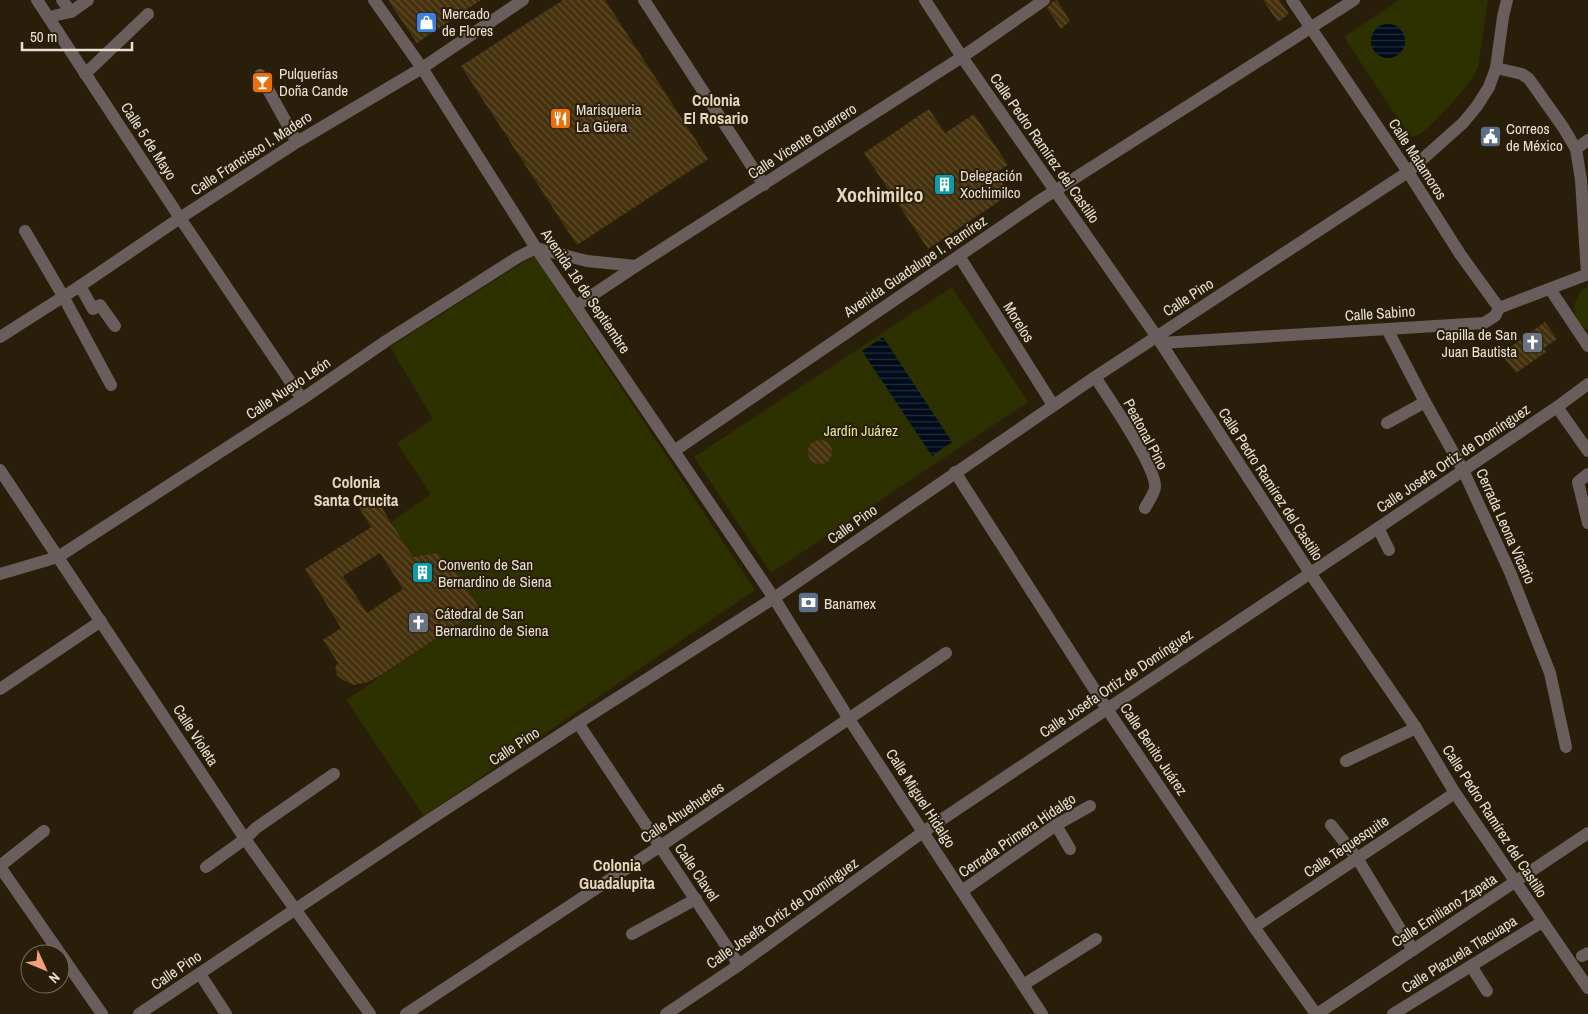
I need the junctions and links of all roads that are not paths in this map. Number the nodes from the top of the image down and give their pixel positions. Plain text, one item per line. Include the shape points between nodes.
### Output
1 (37, 0) edge
2 (62, 0) edge
3 (88, 0) edge
4 (374, 0) edge
5 (523, 0) edge
6 (644, 0) edge
7 (924, 0) edge
8 (1044, 0) edge
9 (1292, 0) edge
10 (1355, 0) edge
11 (1507, 0) edge
12 (71, 12) junction
13 (148, 14) dead end
14 (49, 18) junction
15 (1311, 28) junction
16 (962, 58) junction
17 (422, 68) junction
18 (1496, 68) junction
19 (85, 74) junction
20 (260, 75) dead end
21 (1588, 140) edge
22 (297, 142) junction
23 (1576, 149) junction
24 (1408, 172) junction
25 (764, 185) junction
26 (1055, 192) junction
27 (180, 218) junction
28 (25, 231) dead end
29 (536, 248) junction
30 (958, 256) junction
31 (636, 266) junction
32 (1588, 274) edge
33 (80, 286) junction
34 (1550, 289) junction
35 (63, 296) junction
36 (576, 306) junction
37 (1499, 308) junction
38 (115, 326) dead end
39 (1387, 329) junction
40 (0, 337) edge
41 (1159, 340) junction
42 (1588, 346) edge
43 (1095, 377) junction
44 (1588, 384) edge
45 (111, 385) dead end
46 (302, 398) junction
47 (1425, 402) junction
48 (1052, 406) junction
49 (1557, 407) junction
50 (1387, 423) dead end
51 (674, 450) junction
52 (1588, 451) edge
53 (0, 470) edge
54 (1463, 470) junction
55 (955, 472) junction
56 (1588, 474) edge
57 (1145, 508) dead end
58 (1588, 523) edge
59 (1378, 528) junction
60 (1389, 550) dead end
61 (58, 557) junction
62 (1310, 573) junction
63 (0, 574) edge
64 (774, 598) junction
65 (101, 621) junction
66 (946, 654) dead end
67 (0, 689) edge
68 (1107, 709) junction
69 (849, 719) junction
70 (578, 723) junction
71 (1416, 728) junction
72 (1566, 748) dead end
73 (1346, 761) dead end
74 (334, 774) dead end
75 (1455, 793) junction
76 (1090, 806) dead end
77 (1056, 824) junction
78 (1331, 825) dead end
79 (44, 831) dead end
80 (924, 832) junction
81 (1588, 833) edge
82 (245, 839) junction
83 (659, 847) junction
84 (1070, 849) dead end
85 (1357, 858) junction
86 (0, 866) edge
87 (206, 866) dead end
88 (1516, 882) junction
89 (962, 891) junction
90 (696, 900) junction
91 (294, 910) junction
92 (1542, 922) junction
93 (1254, 927) junction
94 (632, 934) dead end
95 (1096, 939) dead end
96 (1413, 950) junction
97 (739, 965) junction
98 (1471, 966) junction
99 (200, 974) junction
100 (1023, 985) junction
101 (1588, 988) edge
102 (1487, 990) dead end
103 (102, 1014) edge
104 (139, 1014) edge
105 (226, 1014) edge
106 (370, 1014) edge
107 (406, 1014) edge
108 (666, 1014) edge
109 (1042, 1014) edge
110 (1316, 1014) edge
111 (1394, 1014) edge

1 - 14 street, Calle 5 de Mayo
2 - 12 street
3 - 12 street
4 - 17 street, Avenida 16 de Septiembre
5 - 17 street, Calle Francisco I. Madero
6 - 25 street
7 - 16 street, Calle Pedro Ramírez del Castillo
8 - 16 street, Calle Vicente Guerrero
9 - 15 street, Calle Matamoros
10 - 15 street, Avenida Guadalupe I. Ramírez
11 - 18 street, Calle Pino
12 - 14 street
13 - 19 street
14 - 19 street, Calle 5 de Mayo
15 - 24 street, Calle Matamoros
15 - 26 street, Avenida Guadalupe I. Ramírez
16 - 25 street, Calle Vicente Guerrero
16 - 26 street, Calle Pedro Ramírez del Castillo
17 - 22 street, Calle Francisco I. Madero
17 - 29 street, Avenida 16 de Septiembre
18 - 23 street via 1522,74 1529,79
18 - 24 street, Calle Pino via 1477,106
19 - 27 street, Calle 5 de Mayo
20 - 22 street
21 - 23 street
22 - 27 street, Calle Francisco I. Madero
23 - 32 street
24 - 37 street, Calle Matamoros
24 - 41 street, Calle Pino
25 - 31 street, Calle Vicente Guerrero
26 - 30 street, Avenida Guadalupe I. Ramírez
26 - 41 street, Calle Pedro Ramírez del Castillo
27 - 33 street, Calle Francisco I. Madero
27 - 46 street, Calle 5 de Mayo
28 - 35 street
29 - 31 street via 587,261
29 - 36 street, Avenida 16 de Septiembre
29 - 46 street, Calle Nuevo León via 386,341
30 - 48 street, Morelos
30 - 51 street, Avenida Guadalupe I. Ramírez
31 - 36 street, Calle Vicente Guerrero
32 - 34 street, Calle Sabino
33 - 35 street, Calle Francisco I. Madero
33 - 38 street via 93,309 100,305
34 - 37 street, Calle Sabino
34 - 42 street
35 - 40 street, Calle Francisco I. Madero
35 - 45 street
36 - 51 street, Avenida 16 de Septiembre
37 - 39 street, Calle Sabino via 1495,316 1484,323
39 - 41 street, Calle Sabino
39 - 47 street, Cerrada Leona Vicario
41 - 43 street, Calle Pino
41 - 62 street, Calle Pedro Ramírez del Castillo
43 - 48 street, Calle Pino
43 - 57 street, Peatonal Pino via 1152,472 1155,488
44 - 49 street, Calle Josefa Ortiz de Domínguez
46 - 61 street, Calle Nuevo León
47 - 50 street
47 - 54 street, Cerrada Leona Vicario
48 - 55 street, Calle Pino
49 - 52 street
49 - 54 street, Calle Josefa Ortiz de Domínguez
51 - 64 street, Avenida 16 de Septiembre
53 - 61 street, Calle Violeta
54 - 59 street, Calle Josefa Ortiz de Domínguez
54 - 72 street, Cerrada Leona Vicario via 1510,572 1550,673
55 - 64 street, Calle Pino
55 - 68 street, Calle Benito Juárez
56 - 58 street via 1578,482
59 - 60 street
59 - 62 street, Calle Josefa Ortiz de Domínguez
61 - 63 street, Calle Nuevo León
61 - 65 street, Calle Violeta
62 - 68 street, Calle Josefa Ortiz de Domínguez
62 - 71 street, Calle Pedro Ramírez del Castillo
64 - 69 street, Calle Miguel Hidalgo
64 - 70 street, Calle Pino
65 - 67 street
65 - 82 street, Calle Violeta
66 - 69 street, Calle Ahuehuetes
68 - 80 street, Calle Josefa Ortiz de Domínguez
68 - 93 street, Calle Benito Juárez
69 - 80 street, Calle Miguel Hidalgo
69 - 83 street, Calle Ahuehuetes
70 - 83 street, Calle Clavel
70 - 91 street, Calle Pino
71 - 73 street
71 - 75 street, Calle Pedro Ramírez del Castillo
74 - 82 street
75 - 85 street, Calle Tequesquite
75 - 88 street, Calle Pedro Ramírez del Castillo
76 - 77 street, Cerrada Primera Hidalgo
77 - 84 street
77 - 89 street, Cerrada Primera Hidalgo
78 - 85 street
79 - 86 street
80 - 89 street, Calle Miguel Hidalgo
80 - 97 street, Calle Josefa Ortiz de Domínguez
81 - 88 street, Calle Emiliano Zapata
82 - 87 street
82 - 91 street, Calle Violeta
83 - 90 street, Calle Clavel
83 - 107 street, Calle Ahuehuetes
85 - 93 street, Calle Tequesquite
85 - 96 street
86 - 103 street
88 - 92 street, Calle Pedro Ramírez del Castillo
88 - 96 street, Calle Emiliano Zapata
89 - 100 street, Calle Miguel Hidalgo
90 - 94 street
90 - 97 street, Calle Clavel
91 - 99 street, Calle Pino
91 - 106 street, Calle Violeta
92 - 98 street, Calle Plazuela Tlacuapa
92 - 101 street, Calle Pedro Ramírez del Castillo
93 - 110 street, Calle Benito Juárez
95 - 100 street
96 - 110 street, Calle Emiliano Zapata
97 - 108 street, Calle Josefa Ortiz de Domínguez
98 - 102 street
98 - 111 street, Calle Plazuela Tlacuapa
99 - 104 street, Calle Pino
99 - 105 street
100 - 109 street, Calle Miguel Hidalgo

